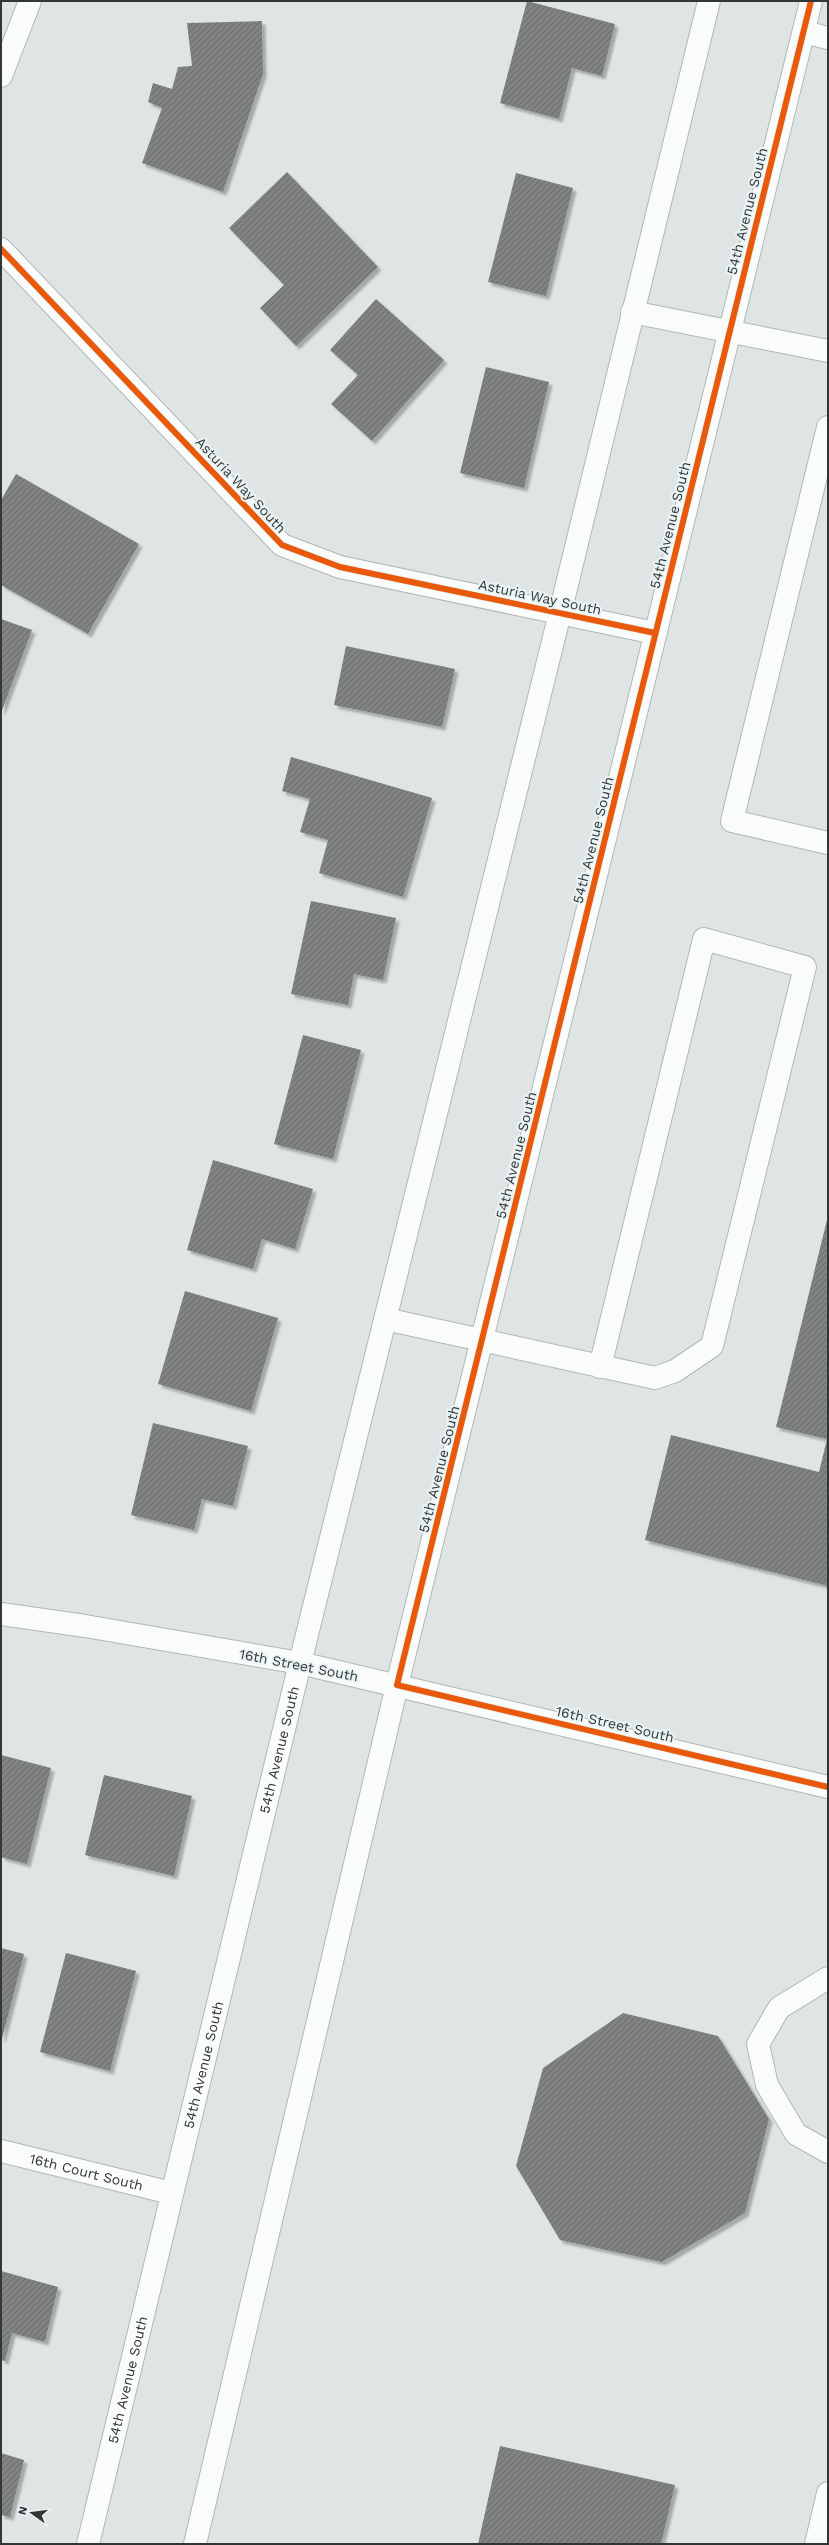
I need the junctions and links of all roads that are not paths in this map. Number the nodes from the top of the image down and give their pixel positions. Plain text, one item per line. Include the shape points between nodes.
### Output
1 (30, 1) edge
2 (709, 1) edge
3 (811, 1) edge
4 (804, 32) junction
5 (828, 38) edge
6 (1, 76) edge
7 (1, 249) edge
8 (632, 312) junction
9 (730, 332) junction
10 (828, 351) edge
11 (828, 427) edge
12 (560, 613) junction
13 (656, 634) junction
14 (828, 843) edge
15 (385, 1319) junction
16 (483, 1342) junction
17 (600, 1367) junction
18 (1, 1614) edge
19 (300, 1663) junction
20 (397, 1685) junction
21 (828, 1787) edge
22 (828, 1978) edge
23 (1, 2152) edge
24 (828, 2152) edge
25 (171, 2193) junction
26 (828, 2493) edge
27 (820, 2541) edge
28 (88, 2544) edge
29 (195, 2544) edge

1 - 6 main road
2 - 8 main road, 54th Avenue South
3 - 4 main road, 54th Avenue South
4 - 5 main road
4 - 9 main road, 54th Avenue South
7 - 12 main road, Asturia Way South via 282,545 340,567
8 - 9 main road
8 - 12 main road, 54th Avenue South
9 - 10 main road
9 - 13 main road, 54th Avenue South
11 - 14 main road via 732,821
12 - 13 main road, Asturia Way South
12 - 15 main road, 54th Avenue South
13 - 16 main road, 54th Avenue South
15 - 16 main road
15 - 19 main road, 54th Avenue South
16 - 17 main road
16 - 20 main road, 54th Avenue South
17 - 17 main road via 655,1378 675,1371 712,1346 805,967 704,939
18 - 19 main road, 16th Street South
19 - 20 main road, 16th Street South
19 - 25 main road, 54th Avenue South
20 - 21 main road, 16th Street South
20 - 29 main road, 54th Avenue South
22 - 24 main road via 779,2008 758,2044 767,2085 796,2134
23 - 25 main road, 16th Court South
25 - 28 main road, 54th Avenue South
26 - 27 main road

